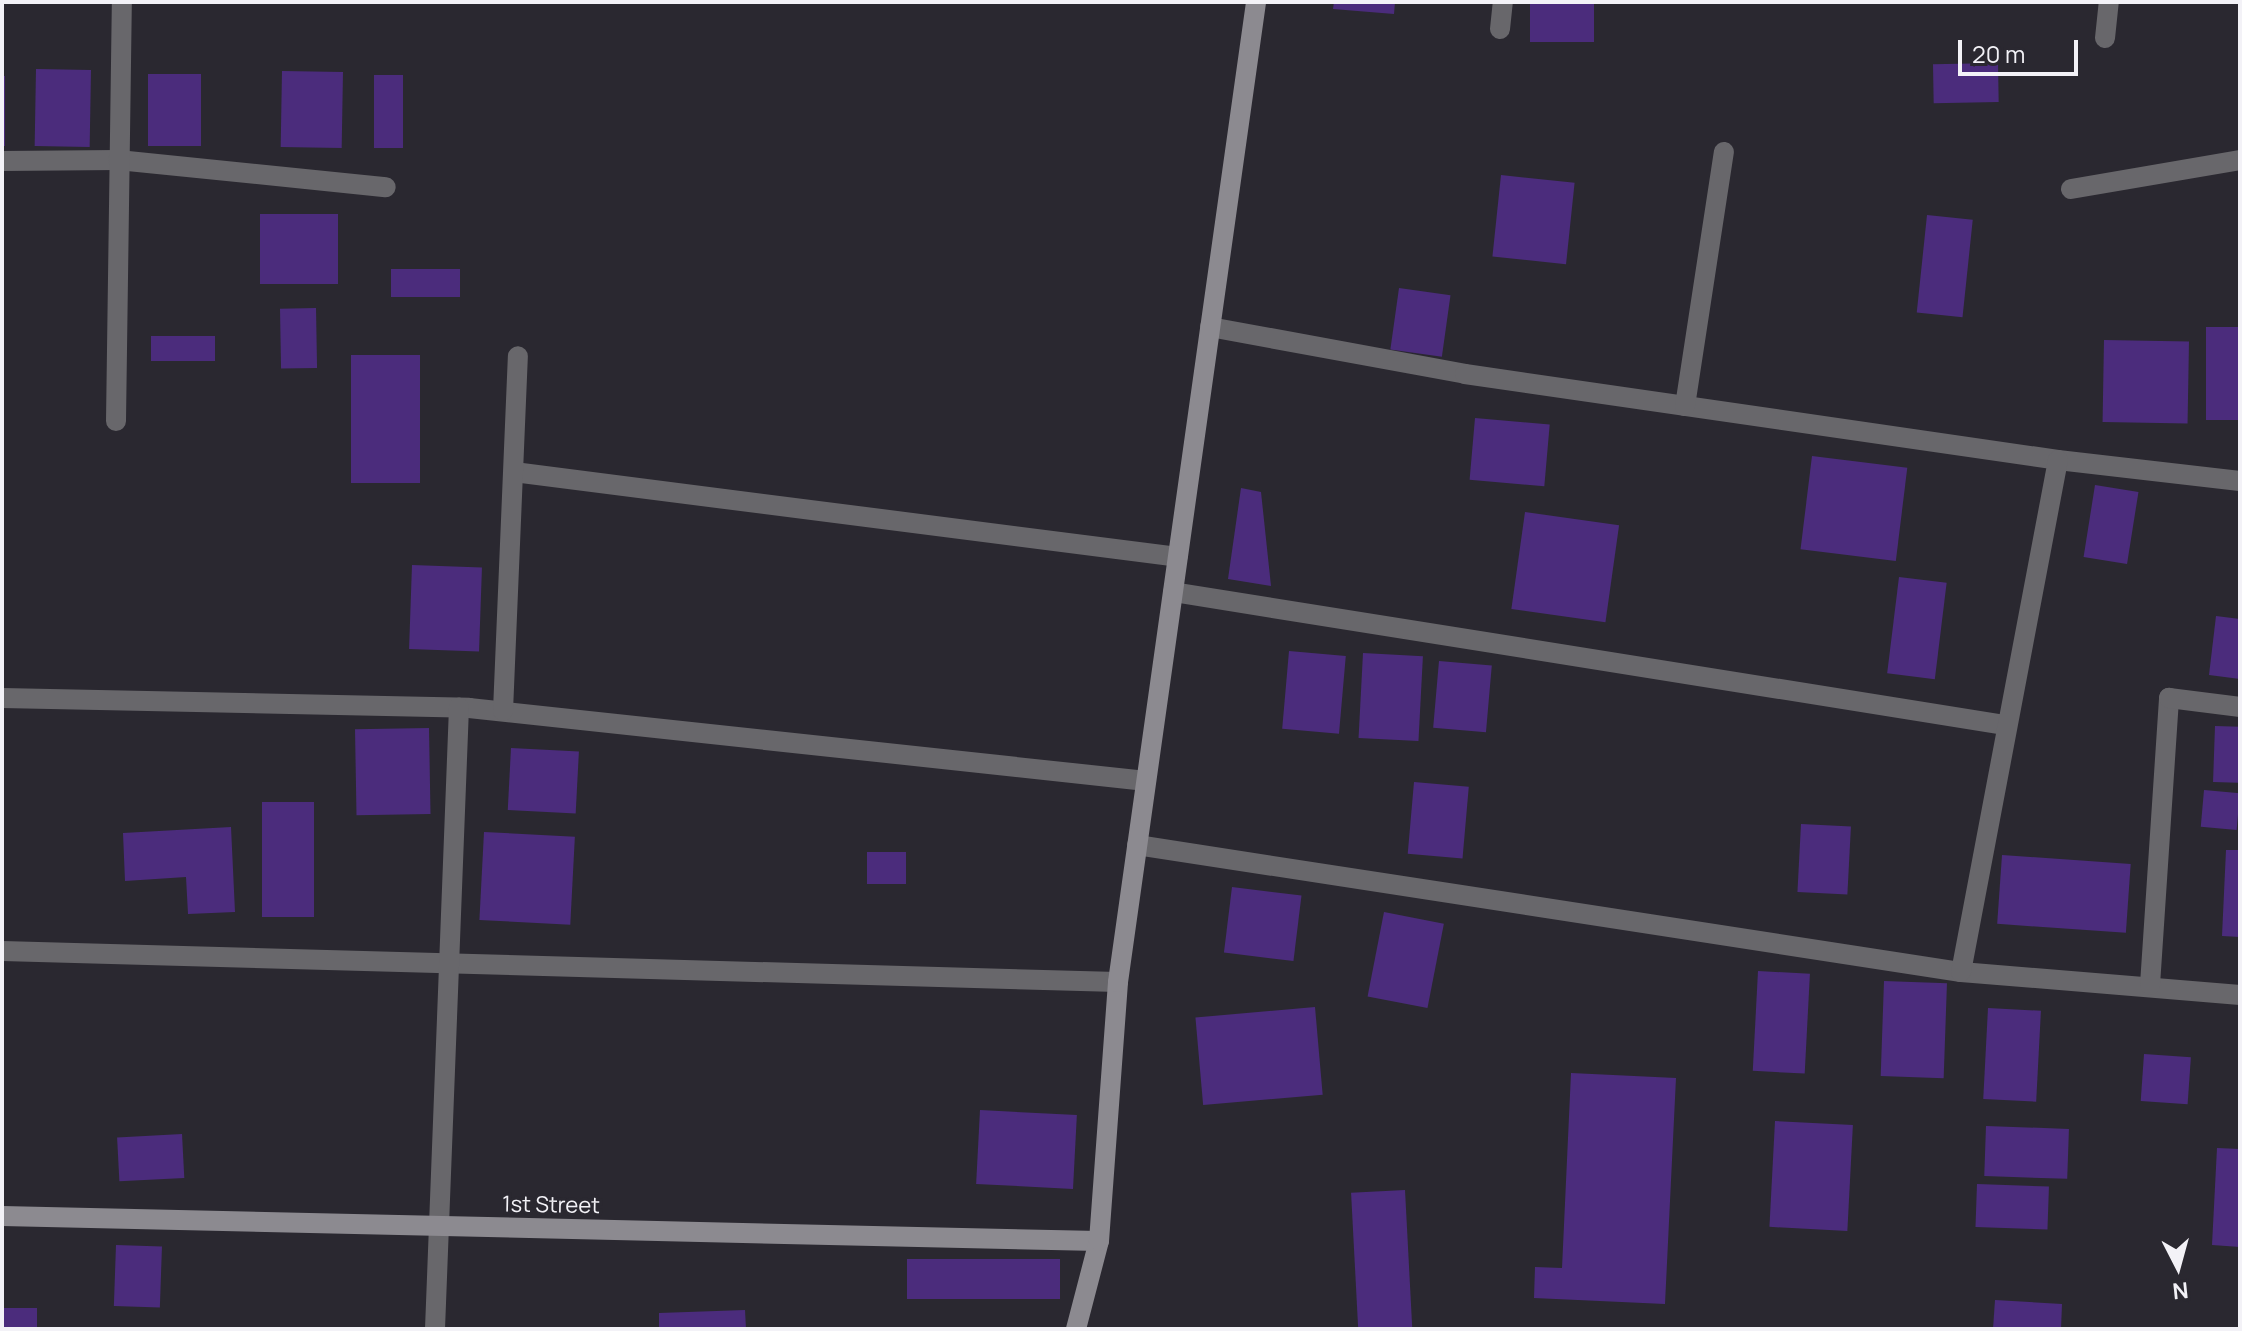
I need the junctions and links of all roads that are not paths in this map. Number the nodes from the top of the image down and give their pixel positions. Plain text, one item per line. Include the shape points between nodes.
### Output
1 (122, 2) edge
2 (1256, 2) edge
3 (1503, 2) edge
4 (2109, 2) edge
5 (1500, 29) dead end
6 (2105, 38) dead end
7 (1724, 152) dead end
8 (118, 160) junction
9 (2240, 160) edge
10 (2, 161) edge
11 (386, 187) dead end
12 (2071, 189) dead end
13 (1210, 327) junction
14 (518, 356) dead end
15 (1685, 406) junction
16 (116, 421) dead end
17 (2058, 460) junction
18 (514, 472) junction
19 (2240, 481) edge
20 (1178, 557) junction
21 (1173, 592) junction
22 (2, 698) edge
23 (459, 707) junction
24 (2240, 707) edge
25 (503, 711) junction
26 (2005, 725) junction
27 (1146, 781) junction
28 (1137, 845) junction
29 (2, 951) edge
30 (448, 962) junction
31 (1961, 972) junction
32 (1118, 982) junction
33 (2150, 985) junction
34 (2240, 995) edge
35 (2, 1216) edge
36 (437, 1226) junction
37 (1099, 1241) junction
38 (435, 1329) edge
39 (1076, 1329) edge

1 - 8 street
2 - 13 street
3 - 5 street
4 - 6 street
7 - 15 street
8 - 10 street
8 - 11 street
8 - 16 street
9 - 12 street
13 - 15 street via 1465,374
13 - 20 street
14 - 18 street
15 - 17 street
17 - 19 street
17 - 26 street
18 - 20 street
18 - 25 street
20 - 21 street
21 - 26 street
21 - 27 street
22 - 23 street
23 - 25 street
23 - 30 street
24 - 33 street via 2169,698
25 - 27 street
26 - 31 street
27 - 28 street
28 - 31 street
28 - 32 street
29 - 30 street
30 - 32 street
30 - 36 street
31 - 33 street
32 - 37 street
33 - 34 street
35 - 36 street, 1st Street
36 - 37 street, 1st Street
36 - 38 street
37 - 39 street

